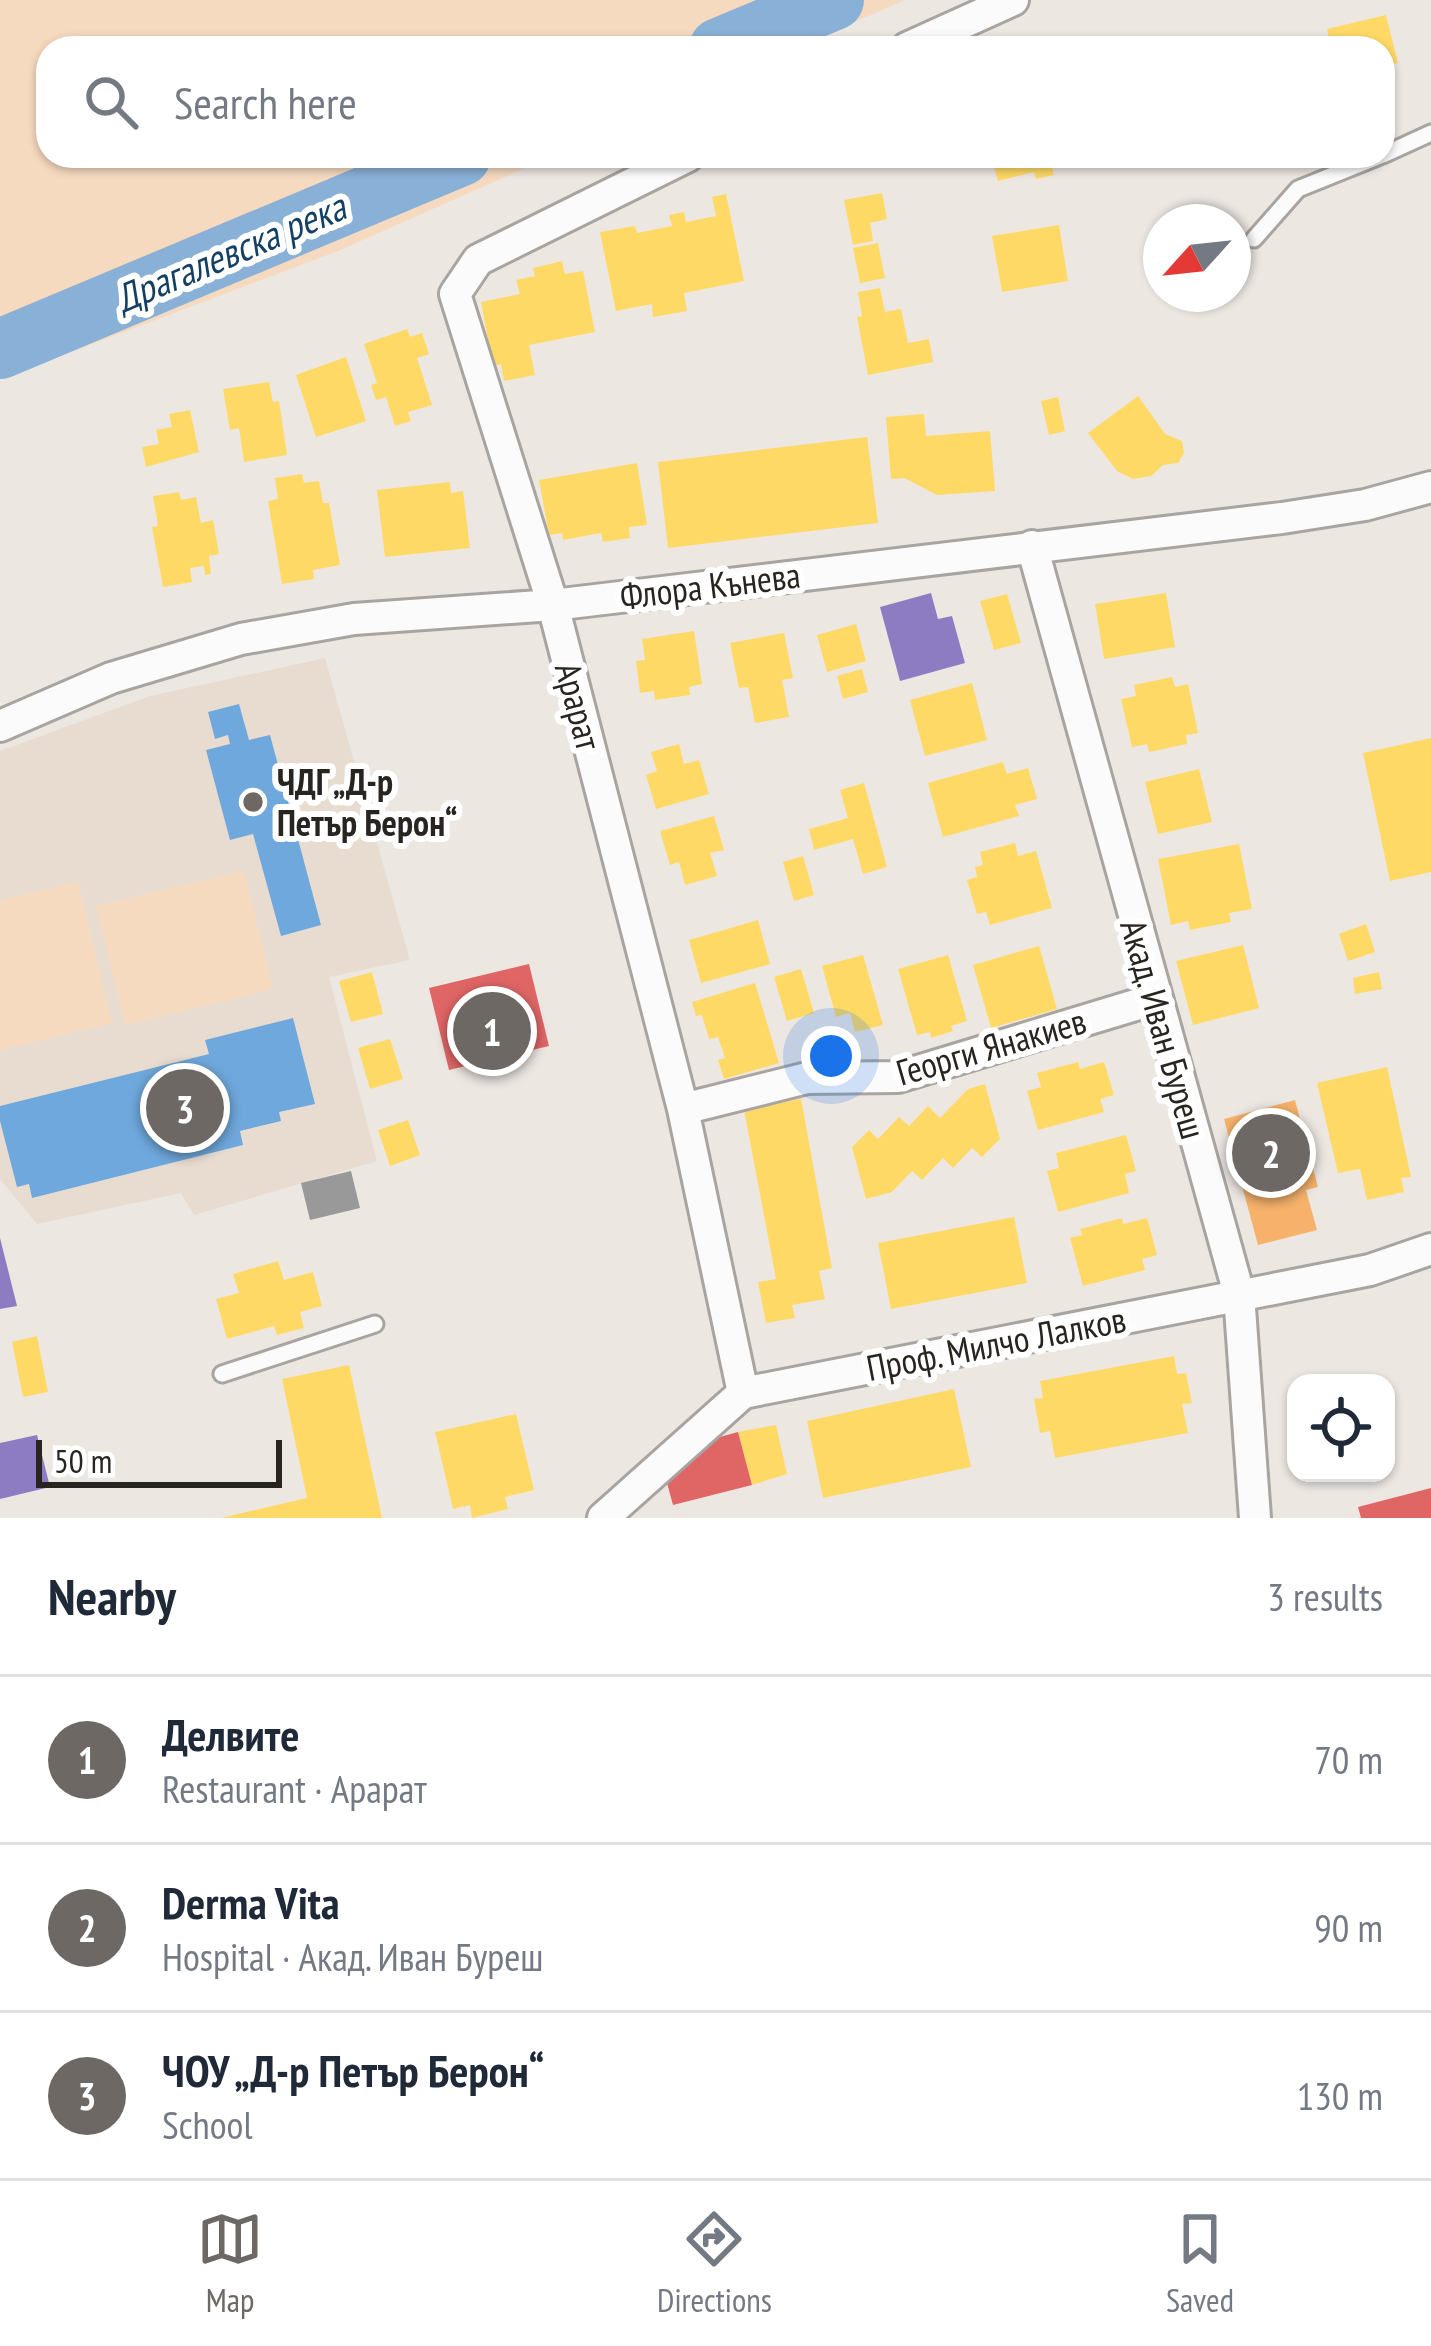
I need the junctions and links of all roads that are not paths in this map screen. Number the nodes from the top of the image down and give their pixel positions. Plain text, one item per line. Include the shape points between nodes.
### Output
1 (1013, 0) edge
2 (934, 36) edge
3 (1431, 134) edge
4 (1395, 149) edge
5 (664, 168) edge
6 (1350, 168) edge
7 (1254, 239) dead end
8 (1431, 487) edge
9 (1032, 546) junction
10 (553, 604) junction
11 (0, 726) edge
12 (1155, 999) junction
13 (683, 1109) junction
14 (1431, 1250) edge
15 (1239, 1294) junction
16 (375, 1324) dead end
17 (222, 1374) dead end
18 (743, 1393) junction
19 (603, 1518) edge
20 (1255, 1518) edge

1 - 2 street
3 - 4 lane
5 - 10 street, Арарат via 478,260 455,294
6 - 7 lane via 1298,189
8 - 9 street, Флора Кънева via 1282,518
9 - 10 street, Флора Кънева
9 - 12 street, Акад. Иван Буреш
10 - 11 street, Флора Кънева via 354,620 241,639 111,678
10 - 13 street, Арарат
12 - 13 street, Георги Янакиев via 898,1077 807,1078
12 - 15 street, Акад. Иван Буреш
13 - 18 street, Арарат
14 - 15 street, Проф. Милчо Лалков
15 - 18 street, Проф. Милчо Лалков
15 - 20 street, Акад. Иван Буреш
16 - 17 lane
18 - 19 street

